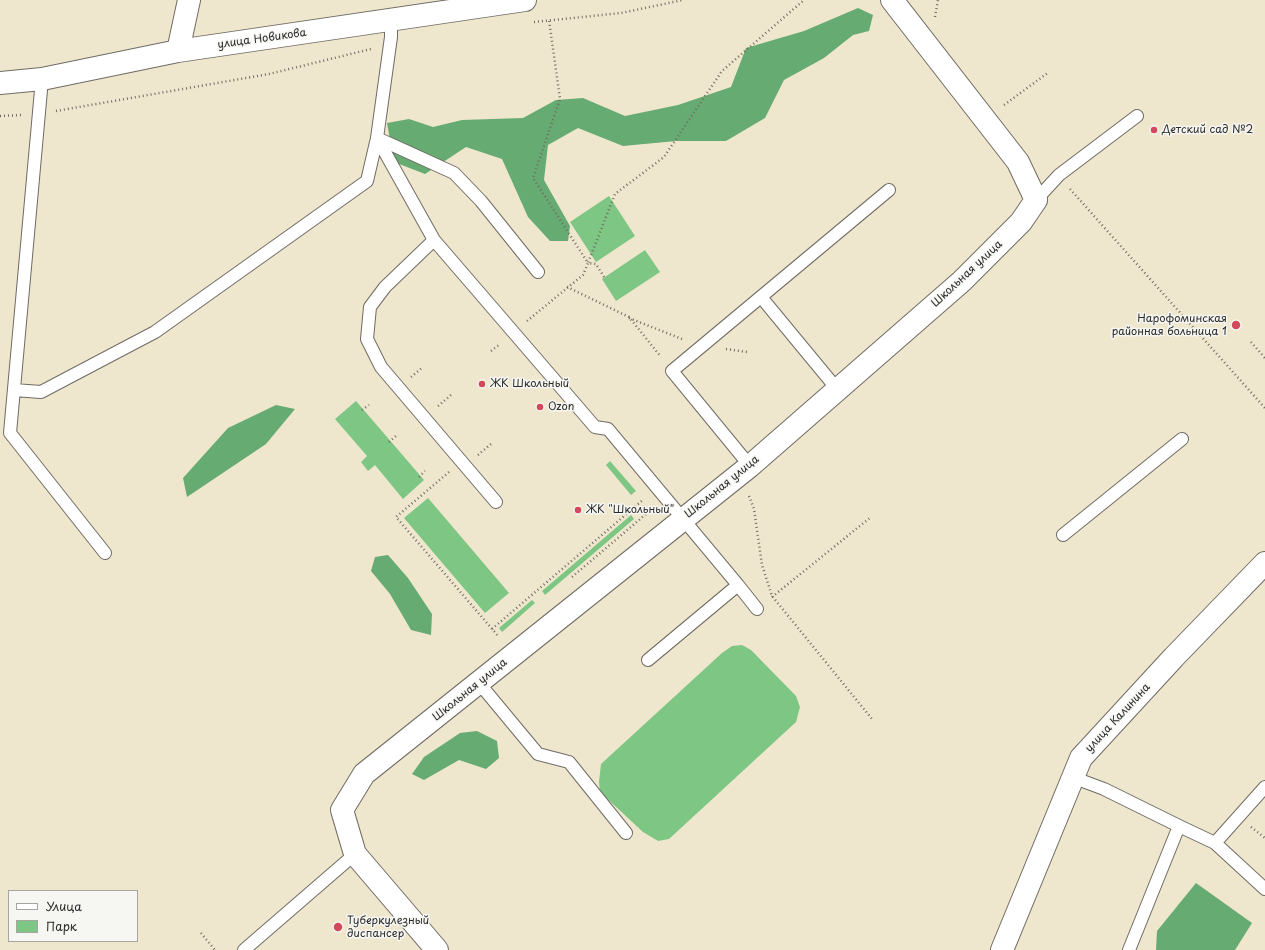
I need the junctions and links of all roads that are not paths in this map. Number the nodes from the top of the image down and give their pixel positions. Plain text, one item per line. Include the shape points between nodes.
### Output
1 (189, 0) edge
2 (525, 0) edge
3 (892, 0) edge
4 (391, 29) junction
5 (178, 51) junction
6 (42, 79) junction
7 (0, 83) edge
8 (1137, 116) dead end
9 (377, 138) junction
10 (889, 190) dead end
11 (1036, 200) junction
12 (434, 240) junction
13 (538, 272) dead end
14 (760, 297) junction
15 (837, 389) junction
16 (14, 390) junction
17 (1182, 439) dead end
18 (750, 466) junction
19 (496, 502) dead end
20 (683, 519) junction
21 (1063, 535) dead end
22 (105, 552) dead end
23 (1265, 563) edge
24 (738, 585) junction
25 (757, 609) road end
26 (648, 660) dead end
27 (479, 683) junction
28 (1072, 778) junction
29 (1265, 787) edge
30 (1179, 826) junction
31 (626, 834) dead end
32 (1215, 843) junction
33 (355, 854) junction
34 (1265, 889) edge
35 (244, 950) edge
36 (437, 950) edge
37 (1002, 950) edge
38 (1129, 950) edge

1 - 5 street
2 - 4 street, улица Новикова
3 - 11 street via 1018,162
4 - 5 street, улица Новикова
4 - 9 lane
5 - 6 street, улица Новикова
6 - 7 street, улица Новикова
6 - 16 lane
8 - 11 lane via 1059,175
9 - 12 lane
9 - 13 lane via 454,173 481,201
9 - 16 lane via 367,181 155,332 41,392
10 - 14 lane
11 - 15 street, Школьная улица via 1021,222 962,281
12 - 19 lane via 385,287 370,307 367,338 381,366 467,460
12 - 20 lane via 595,427 608,429
14 - 15 lane
14 - 18 lane via 672,371
15 - 18 street, Школьная улица
16 - 22 lane via 10,433
17 - 21 lane
18 - 20 street, Школьная улица
20 - 24 lane
20 - 27 street, Школьная улица
23 - 28 street, улица Калинина via 1093,744 1082,758
24 - 25 lane
24 - 26 lane
27 - 31 lane via 538,754 569,762
27 - 33 street, Школьная улица via 364,774 342,810
28 - 30 lane via 1104,789
28 - 37 street, улица Калинина
29 - 32 lane
30 - 32 lane
30 - 38 lane
32 - 34 lane
33 - 35 lane
33 - 36 street, Школьная улица

